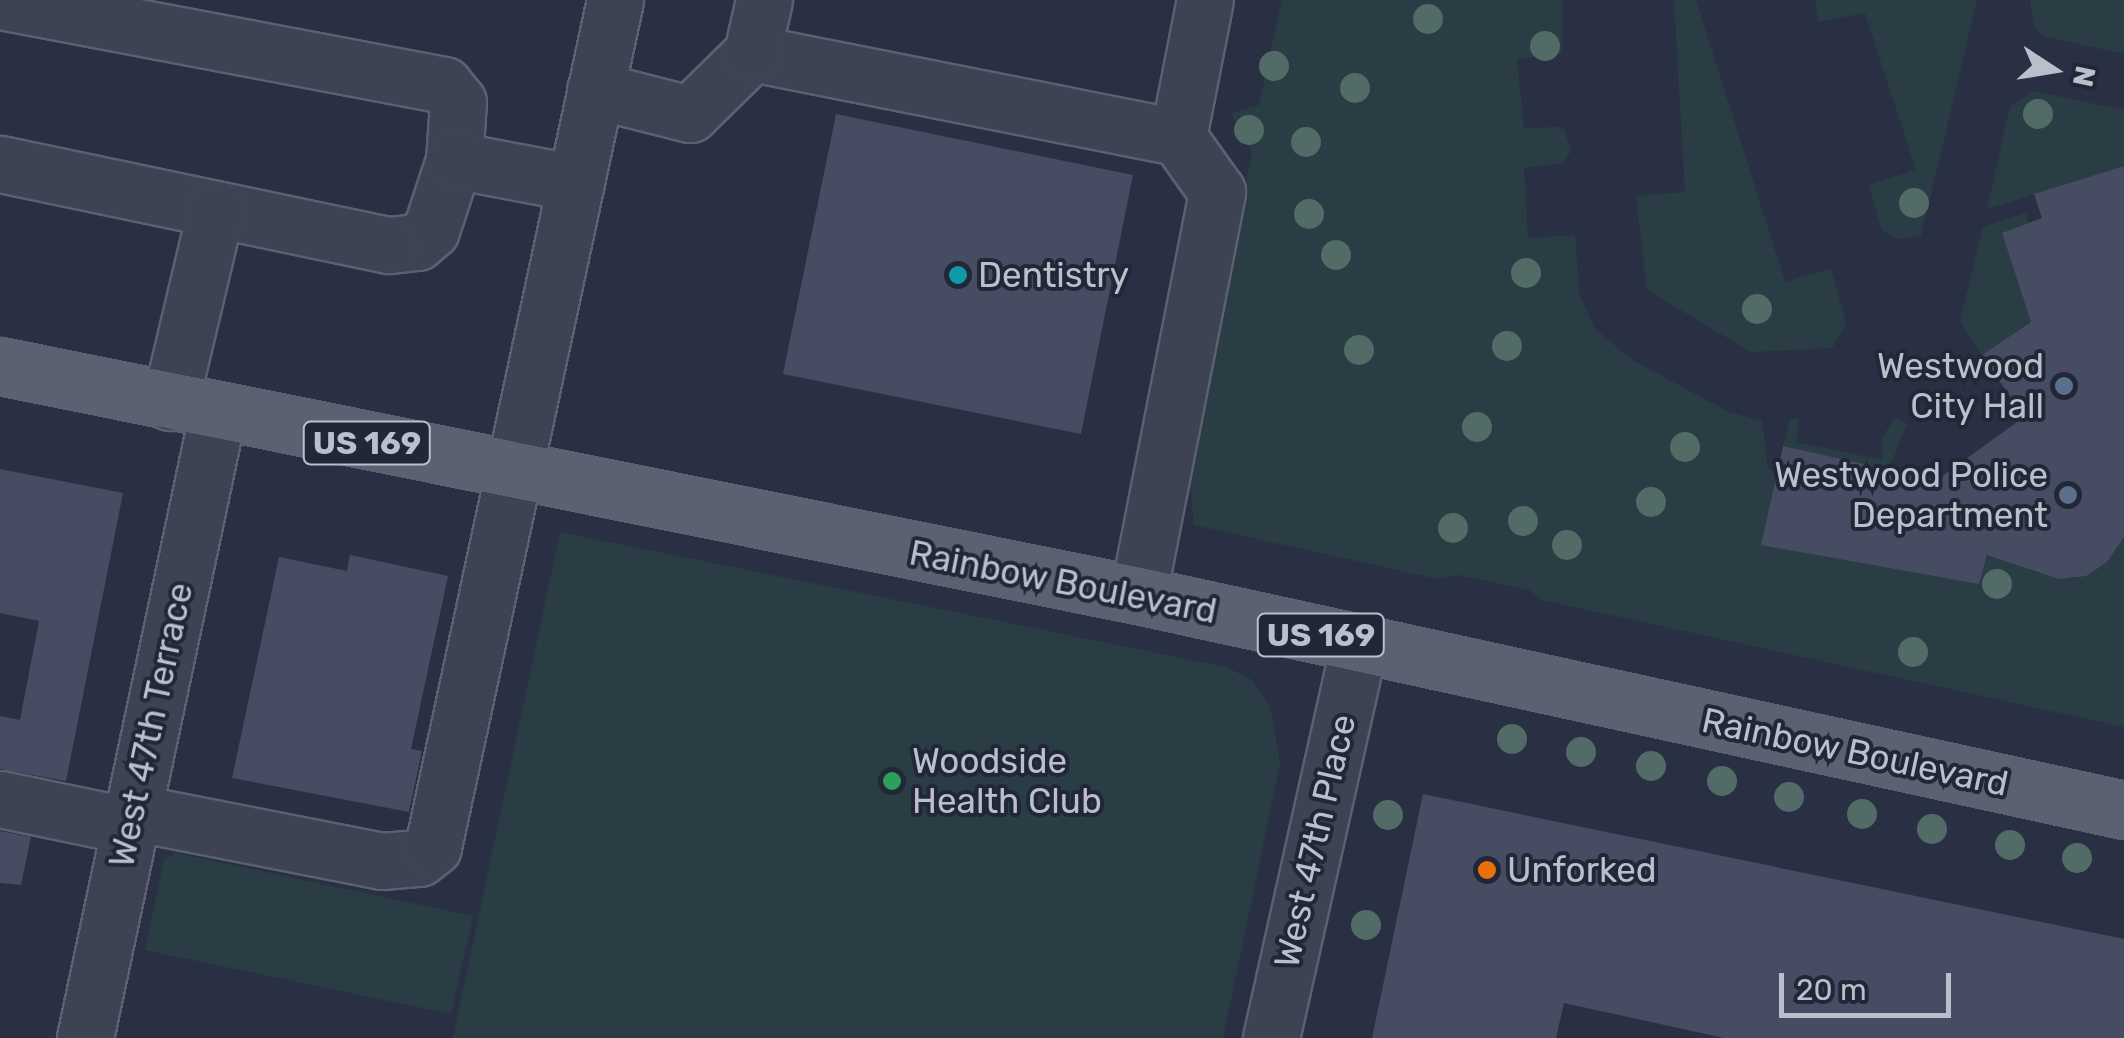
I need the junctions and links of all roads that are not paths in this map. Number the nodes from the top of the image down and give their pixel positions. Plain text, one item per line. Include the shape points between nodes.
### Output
1 (614, 0) edge
2 (764, 0) edge
3 (1205, 0) edge
4 (0, 1) edge
5 (752, 53) junction
6 (596, 90) junction
7 (1178, 137) junction
8 (454, 160) junction
9 (0, 164) edge
10 (576, 182) junction
11 (216, 209) junction
12 (0, 366) edge
13 (194, 407) junction
14 (516, 474) junction
15 (1138, 595) junction
16 (1359, 643) junction
17 (0, 798) edge
18 (2124, 810) edge
19 (131, 819) junction
20 (85, 1038) edge
21 (1271, 1038) edge

1 - 6 street
2 - 5 street
3 - 7 street
4 - 8 street via 444,85 458,102
5 - 6 street via 690,114
5 - 7 street
6 - 10 street
7 - 15 street via 1218,192
8 - 10 street
8 - 11 street via 431,230 417,242 388,246
9 - 11 street
10 - 14 street
11 - 13 street, West 47th Terrace
12 - 13 main road, Rainbow Boulevard / US 169
13 - 14 main road, Rainbow Boulevard / US 169
13 - 19 street, West 47th Terrace
14 - 15 main road, Rainbow Boulevard / US 169
14 - 19 street via 432,847 420,858 382,861
15 - 16 main road, Rainbow Boulevard / US 169
16 - 18 main road, Rainbow Boulevard / US 169
16 - 21 street, West 47th Place
17 - 19 street
19 - 20 street, West 47th Terrace

